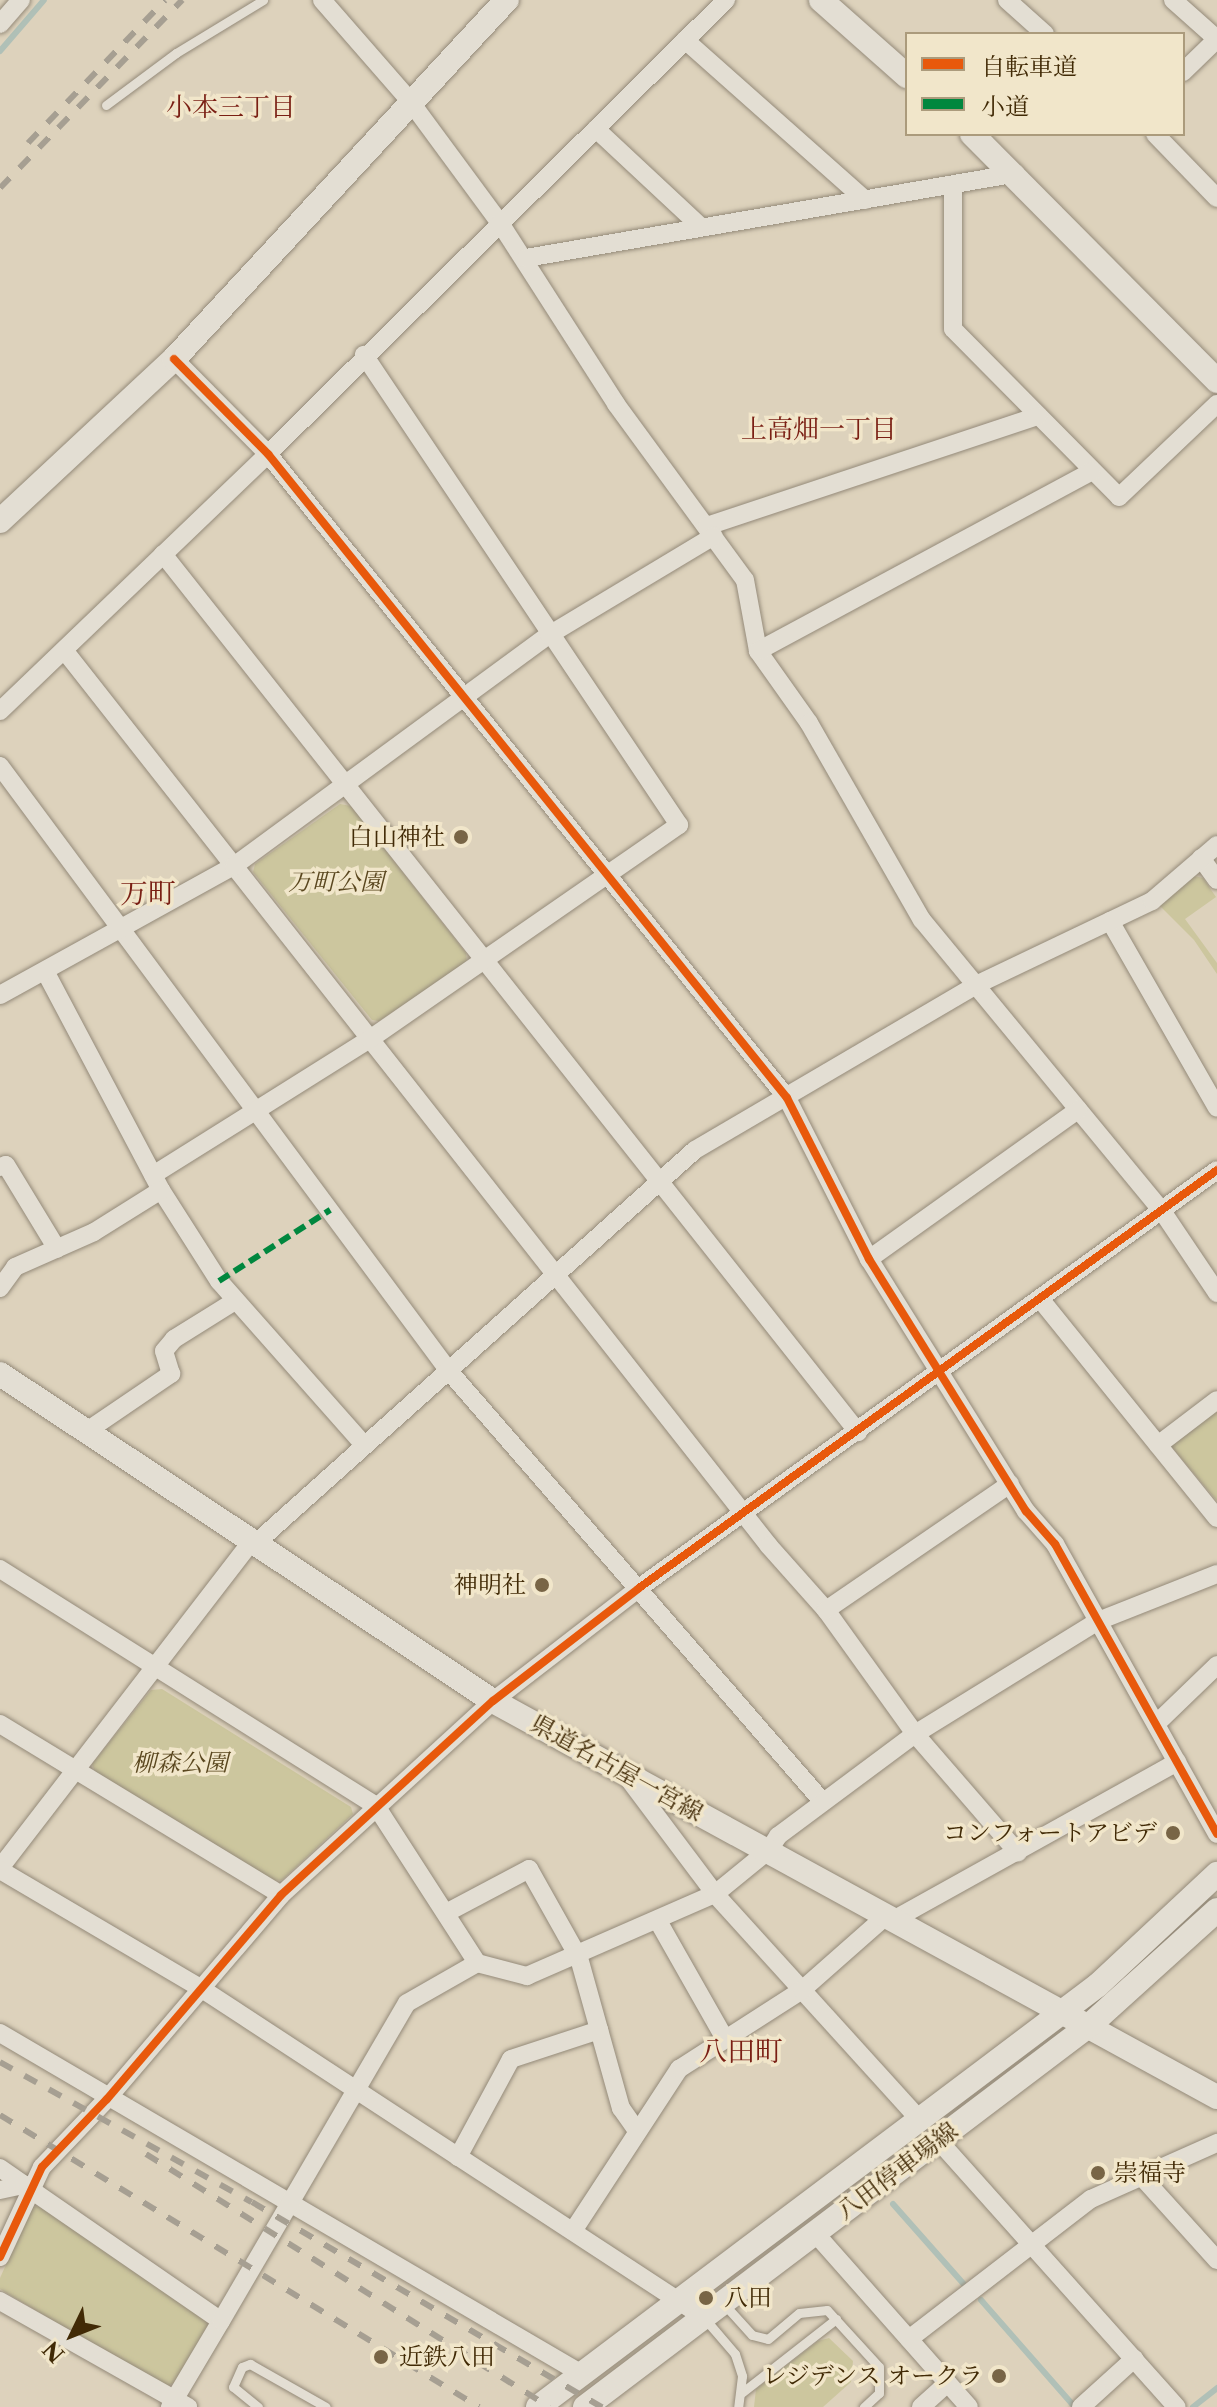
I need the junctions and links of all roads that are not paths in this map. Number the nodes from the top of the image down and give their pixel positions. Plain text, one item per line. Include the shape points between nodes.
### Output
1 (21, 0) edge
2 (263, 0) edge
3 (322, 0) edge
4 (507, 0) edge
5 (726, 0) edge
6 (821, 0) edge
7 (1007, 0) edge
8 (1173, 0) edge
9 (0, 24) edge
10 (1043, 32) edge
11 (1217, 39) edge
12 (685, 40) junction
13 (1185, 70) edge
14 (905, 74) edge
15 (410, 101) junction
16 (106, 105) dead end
17 (596, 129) junction
18 (974, 136) edge
19 (1157, 136) edge
20 (1016, 173) junction
21 (953, 186) junction
22 (1217, 198) edge
23 (865, 200) junction
24 (500, 223) junction
25 (701, 227) junction
26 (526, 258) junction
27 (364, 355) junction
28 (174, 359) junction
29 (1217, 381) edge
30 (1217, 404) edge
31 (1038, 416) junction
32 (268, 454) junction
33 (1092, 471) junction
34 (0, 521) edge
35 (710, 531) junction
36 (163, 554) junction
37 (549, 635) junction
38 (64, 650) junction
39 (758, 651) junction
40 (464, 698) junction
41 (0, 711) edge
42 (0, 766) edge
43 (346, 785) junction
44 (1217, 845) edge
45 (1201, 858) junction
46 (234, 866) junction
47 (606, 876) junction
48 (1217, 880) edge
49 (1110, 921) junction
50 (124, 929) junction
51 (484, 962) junction
52 (45, 971) junction
53 (976, 985) junction
54 (0, 995) edge
55 (370, 1039) junction
56 (787, 1098) junction
57 (1217, 1108) edge
58 (1078, 1110) junction
59 (256, 1111) junction
60 (0, 1167) edge
61 (1217, 1170) edge
62 (157, 1182) junction
63 (659, 1182) junction
64 (1162, 1211) junction
65 (57, 1249) junction
66 (869, 1259) junction
67 (556, 1277) junction
68 (0, 1288) edge
69 (1217, 1293) edge
70 (1041, 1300) junction
71 (235, 1301) junction
72 (448, 1370) junction
73 (943, 1372) junction
74 (0, 1374) edge
75 (1217, 1400) edge
76 (87, 1431) junction
77 (858, 1432) junction
78 (364, 1445) junction
79 (1158, 1445) junction
80 (1010, 1484) junction
81 (744, 1513) junction
82 (1217, 1518) edge
83 (254, 1542) junction
84 (0, 1569) edge
85 (1217, 1574) edge
86 (639, 1588) junction
87 (826, 1610) junction
88 (1098, 1621) junction
89 (1217, 1665) edge
90 (156, 1668) junction
91 (493, 1701) junction
92 (0, 1724) edge
93 (1156, 1724) junction
94 (915, 1734) junction
95 (1177, 1762) junction
96 (76, 1771) junction
97 (623, 1771) junction
98 (823, 1802) junction
99 (376, 1806) junction
100 (1217, 1834) edge
101 (769, 1850) junction
102 (1018, 1853) junction
103 (0, 1869) edge
104 (1217, 1874) edge
105 (715, 1894) junction
106 (281, 1895) junction
107 (1217, 1910) edge
108 (446, 1913) junction
109 (891, 1917) junction
110 (658, 1921) junction
111 (579, 1958) junction
112 (477, 1963) junction
113 (202, 1989) junction
114 (802, 1990) junction
115 (1063, 2011) junction
116 (1091, 2024) junction
117 (599, 2030) junction
118 (0, 2033) edge
119 (725, 2039) junction
120 (355, 2090) junction
121 (1217, 2097) edge
122 (107, 2099) junction
123 (919, 2119) junction
124 (637, 2131) junction
125 (938, 2140) junction
126 (1217, 2143) edge
127 (458, 2157) junction
128 (0, 2168) edge
129 (1142, 2177) junction
130 (27, 2188) junction
131 (0, 2190) edge
132 (289, 2206) junction
133 (573, 2231) junction
134 (815, 2233) junction
135 (1030, 2244) junction
136 (0, 2257) edge
137 (1217, 2260) edge
138 (0, 2301) edge
139 (678, 2302) junction
140 (713, 2310) junction
141 (836, 2319) junction
142 (221, 2321) junction
143 (909, 2339) junction
144 (1134, 2359) junction
145 (582, 2374) junction
146 (948, 2383) junction
147 (740, 2394) junction
148 (178, 2404) edge
149 (258, 2407) edge
150 (326, 2407) edge
151 (538, 2407) edge
152 (585, 2407) edge
153 (738, 2407) edge
154 (864, 2407) edge
155 (921, 2407) edge
156 (969, 2407) edge
157 (1081, 2407) edge
158 (1177, 2407) edge

1 - 9 street
2 - 16 lane via 176,53
3 - 15 street
4 - 15 main road
5 - 12 street
6 - 14 main road
7 - 10 street
8 - 11 street
11 - 13 street
12 - 17 street
12 - 23 street
15 - 24 street
15 - 28 main road
17 - 24 street
17 - 25 street
18 - 20 main road
19 - 22 street
20 - 21 street
20 - 29 main road
21 - 23 street
21 - 31 street via 953,329
23 - 25 street
24 - 26 street
24 - 27 street
25 - 26 street
26 - 35 street via 616,404
27 - 32 street
27 - 37 street
28 - 32 street
28 - 34 main road
30 - 33 street via 1119,497
31 - 33 street
31 - 35 street
32 - 36 street
32 - 40 street
33 - 39 street
35 - 37 street
35 - 39 street via 745,580
36 - 38 street
36 - 43 street
37 - 40 street
37 - 47 street via 679,825
38 - 41 street
38 - 46 street
39 - 53 street via 809,723 922,920
40 - 43 street
40 - 47 street
42 - 50 street
43 - 46 street
43 - 51 street
44 - 45 street
45 - 48 street
45 - 49 street via 1152,901
46 - 50 street
46 - 55 street
47 - 51 street
47 - 56 street
49 - 53 street
49 - 57 street
50 - 52 street
50 - 59 street
51 - 55 street
51 - 63 street
52 - 54 street
52 - 62 street
53 - 56 street
53 - 58 street
55 - 59 street
55 - 67 street
56 - 63 street via 695,1150
56 - 66 street
58 - 64 street
58 - 66 street
59 - 62 street
59 - 72 street
60 - 65 street via 6,1165
61 - 64 street
62 - 65 street
62 - 71 street
63 - 67 street
63 - 77 street
64 - 69 street
64 - 70 street
65 - 68 street via 15,1267
66 - 73 street
67 - 72 street
67 - 81 street
70 - 73 street
70 - 79 street
71 - 76 street via 174,1339 164,1351 171,1374
71 - 78 street
72 - 78 street
72 - 86 street
73 - 77 street
73 - 80 street
74 - 76 main road, 県道名古屋一宮線
75 - 79 street
76 - 83 main road, 県道名古屋一宮線
77 - 81 street
78 - 83 street
79 - 82 street
80 - 87 street
80 - 88 street via 1055,1544
81 - 86 street
81 - 87 street
83 - 90 street
83 - 91 main road, 県道名古屋一宮線
84 - 90 street
85 - 88 street
86 - 91 street
86 - 98 street
87 - 94 street
88 - 93 street
88 - 94 street
89 - 93 street
90 - 96 street
90 - 99 street
91 - 97 main road, 県道名古屋一宮線
91 - 99 street
92 - 96 street
93 - 95 street
94 - 98 street
94 - 102 street
95 - 100 street
95 - 102 street
96 - 103 street
96 - 106 street
97 - 101 main road, 県道名古屋一宮線
97 - 105 street
98 - 101 street via 778,1836
99 - 106 street
99 - 108 street
101 - 105 street
101 - 109 main road, 県道名古屋一宮線
102 - 109 street
103 - 113 street
104 - 115 main road, 八田停車場線 via 1160,1931
105 - 110 street
105 - 114 street
106 - 113 street
107 - 116 main road, 八田停車場線
108 - 111 street via 529,1869
108 - 112 street
109 - 114 street
109 - 115 main road, 県道名古屋一宮線
110 - 111 street
110 - 119 street
111 - 112 street via 527,1976
111 - 117 street
112 - 120 street via 407,2003
113 - 120 street
113 - 122 street
114 - 119 street
114 - 123 street
115 - 116 main road, 県道名古屋一宮線
115 - 123 main road, 八田停車場線
116 - 121 main road, 県道名古屋一宮線
116 - 125 main road, 八田停車場線
117 - 124 street via 621,2108
117 - 127 street via 511,2059
118 - 122 street
119 - 124 street via 679,2069
120 - 127 street
120 - 132 street
122 - 130 street
122 - 132 street
123 - 139 main road, 八田停車場線
124 - 133 street
125 - 134 main road, 八田停車場線
125 - 135 street
126 - 129 street
127 - 133 street
128 - 130 street
129 - 135 street via 1091,2199
129 - 137 street
130 - 131 street
130 - 136 street
130 - 142 street
132 - 142 street
132 - 145 street
133 - 139 street
134 - 140 main road, 八田停車場線
134 - 143 street
135 - 143 street
135 - 144 street
138 - 148 street
139 - 140 street
139 - 145 main road, 八田停車場線
140 - 141 lane via 768,2339 799,2313 814,2308 827,2310
140 - 147 lane via 735,2354 742,2376
140 - 152 main road, 八田停車場線
141 - 147 lane
141 - 154 lane via 879,2367 879,2393
142 - 148 street
143 - 146 street
144 - 157 street
144 - 158 street
145 - 151 main road, 八田停車場線
146 - 155 street
146 - 156 street
147 - 153 lane
149 - 150 lane via 233,2387 242,2367 250,2364

